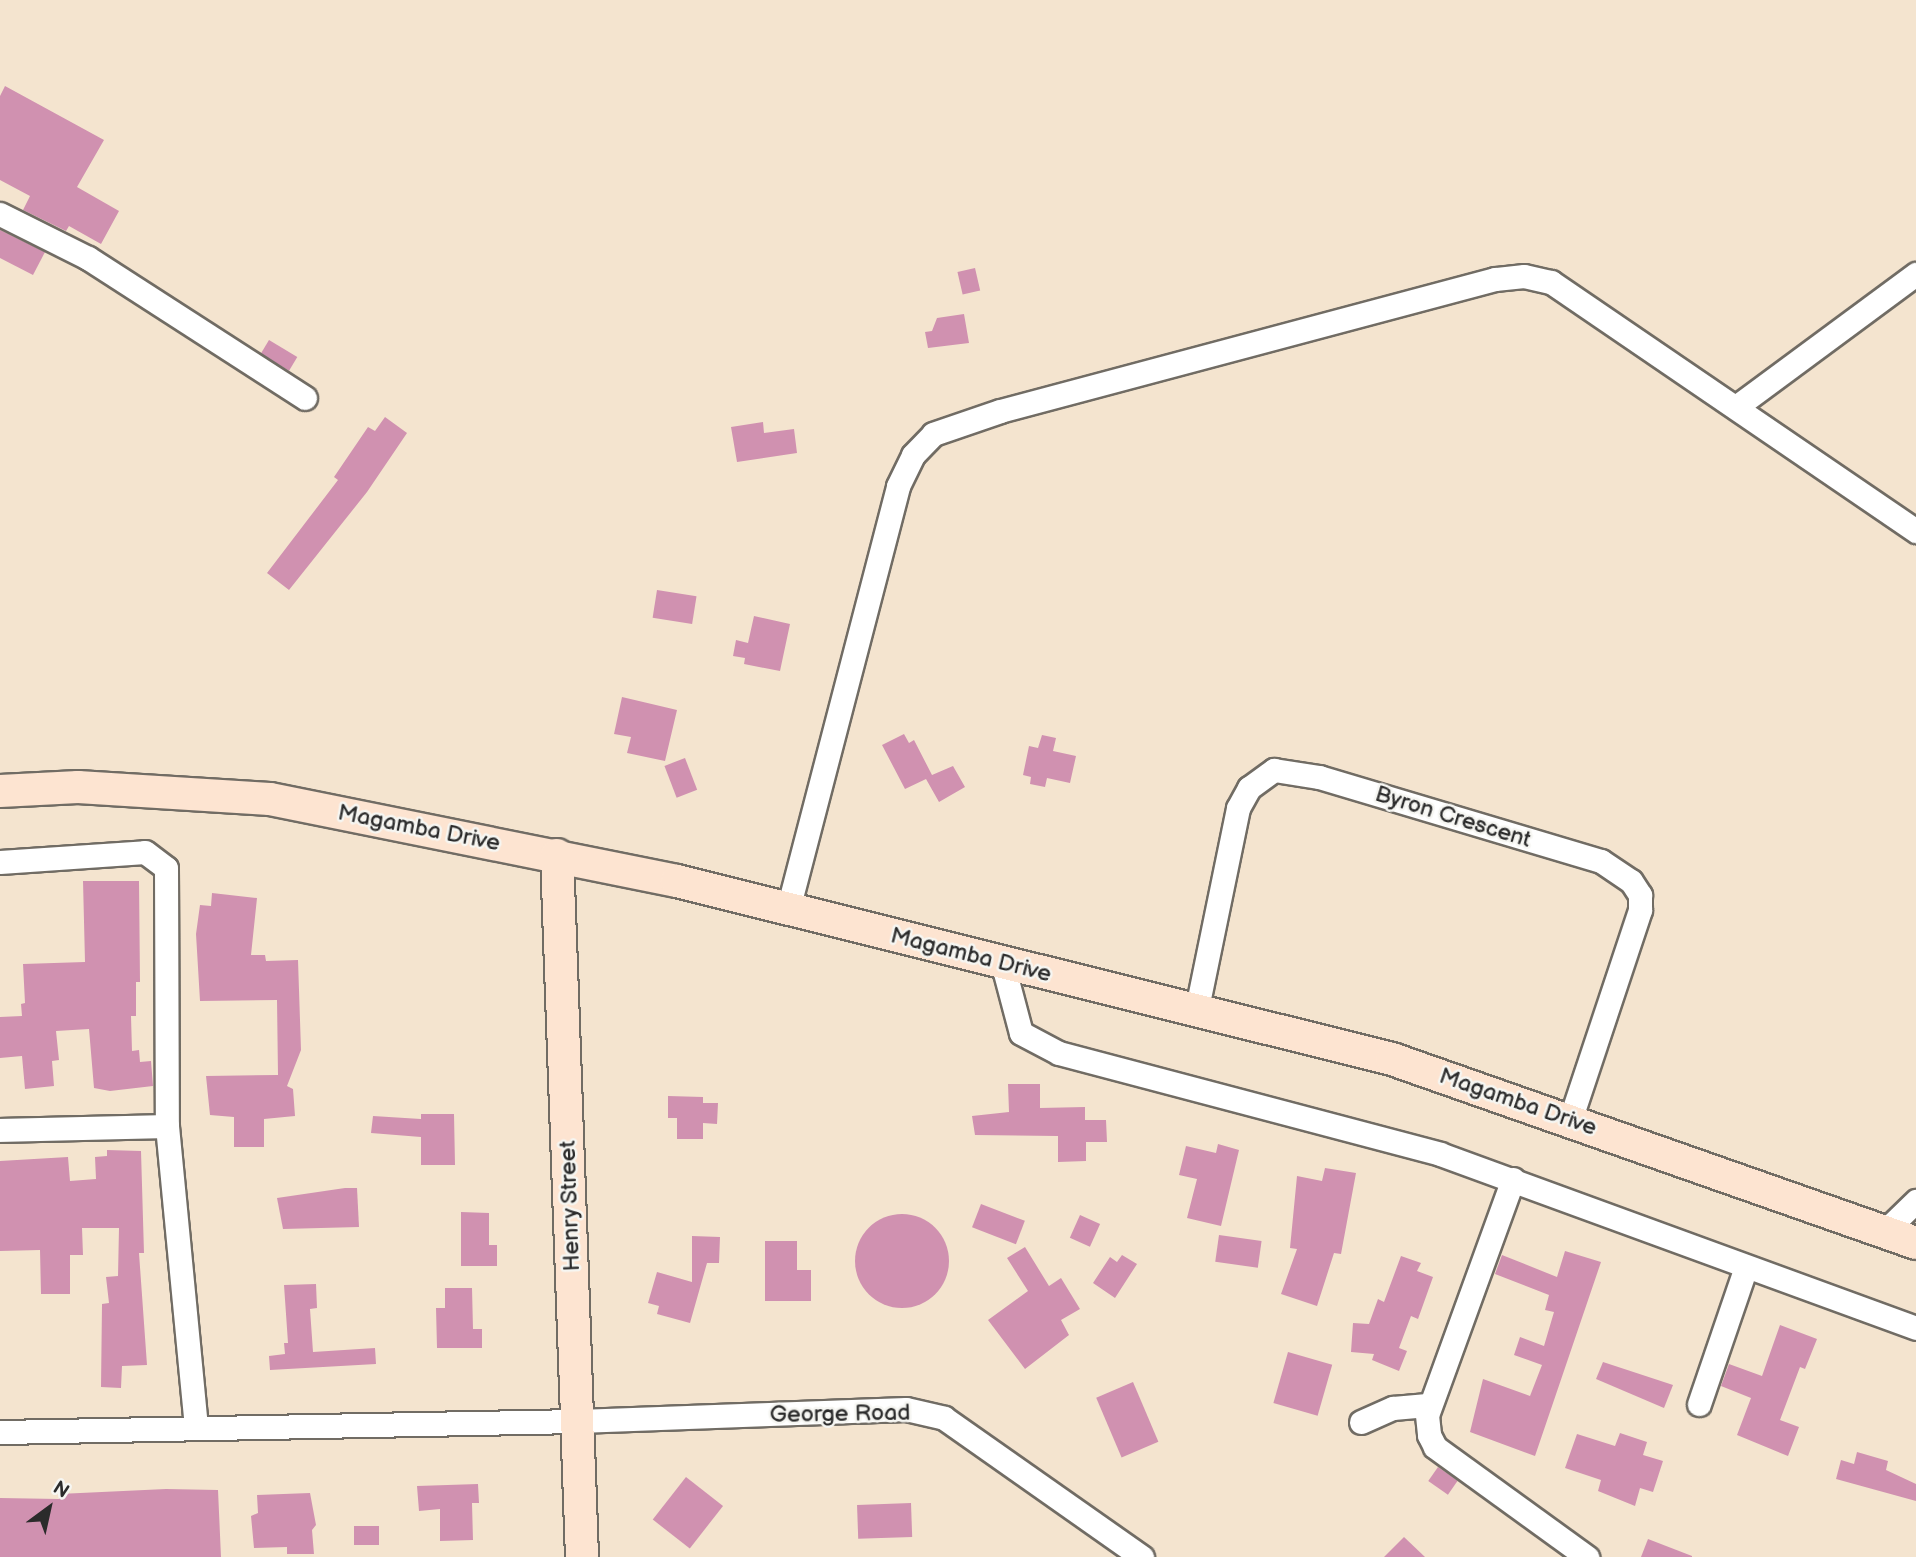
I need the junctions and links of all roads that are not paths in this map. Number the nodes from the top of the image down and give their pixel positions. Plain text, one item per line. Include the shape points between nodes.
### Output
1 (0, 214) edge
2 (1916, 274) edge
3 (305, 398) dead end
4 (1737, 407) junction
5 (1916, 531) edge
6 (0, 791) edge
7 (557, 855) junction
8 (0, 862) edge
9 (788, 909) junction
10 (1003, 965) junction
11 (1197, 1008) junction
12 (1570, 1120) junction
13 (167, 1126) junction
14 (0, 1130) edge
15 (1513, 1180) junction
16 (1916, 1201) edge
17 (1886, 1230) junction
18 (1916, 1243) edge
19 (1746, 1267) junction
20 (1916, 1328) edge
21 (1699, 1404) dead end
22 (1430, 1405) junction
23 (578, 1421) junction
24 (1361, 1422) dead end
25 (196, 1426) junction
26 (0, 1432) edge
27 (582, 1557) edge
28 (1142, 1557) edge
29 (1587, 1557) edge

1 - 3 street via 88,258
2 - 4 street
4 - 5 street
4 - 9 street via 1551,282 1524,276 1482,282 999,411 933,434 914,455 898,485
6 - 7 street, Magamba Drive via 78,787 270,799
7 - 9 street, Magamba Drive
7 - 23 street, Henry Street
8 - 13 street via 145,852 166,868
9 - 10 street, Magamba Drive
10 - 11 street, Magamba Drive
10 - 15 street via 1016,1023 1030,1041 1059,1053 1389,1139
11 - 12 street, Magamba Drive via 1392,1059
11 - 12 street, Byron Crescent via 1238,808 1249,788 1274,770 1319,777 1601,860 1631,881 1640,895 1640,910
12 - 17 street, Magamba Drive
13 - 14 street
13 - 25 street
15 - 19 street
15 - 22 street
16 - 17 street
17 - 18 street, Magamba Drive
19 - 20 street
19 - 21 street
22 - 24 street via 1393,1408
22 - 29 street via 1427,1424 1435,1447
23 - 25 street, George Road
23 - 27 street, Henry Street
23 - 28 street, George Road via 906,1409 944,1418
25 - 26 street, George Road

